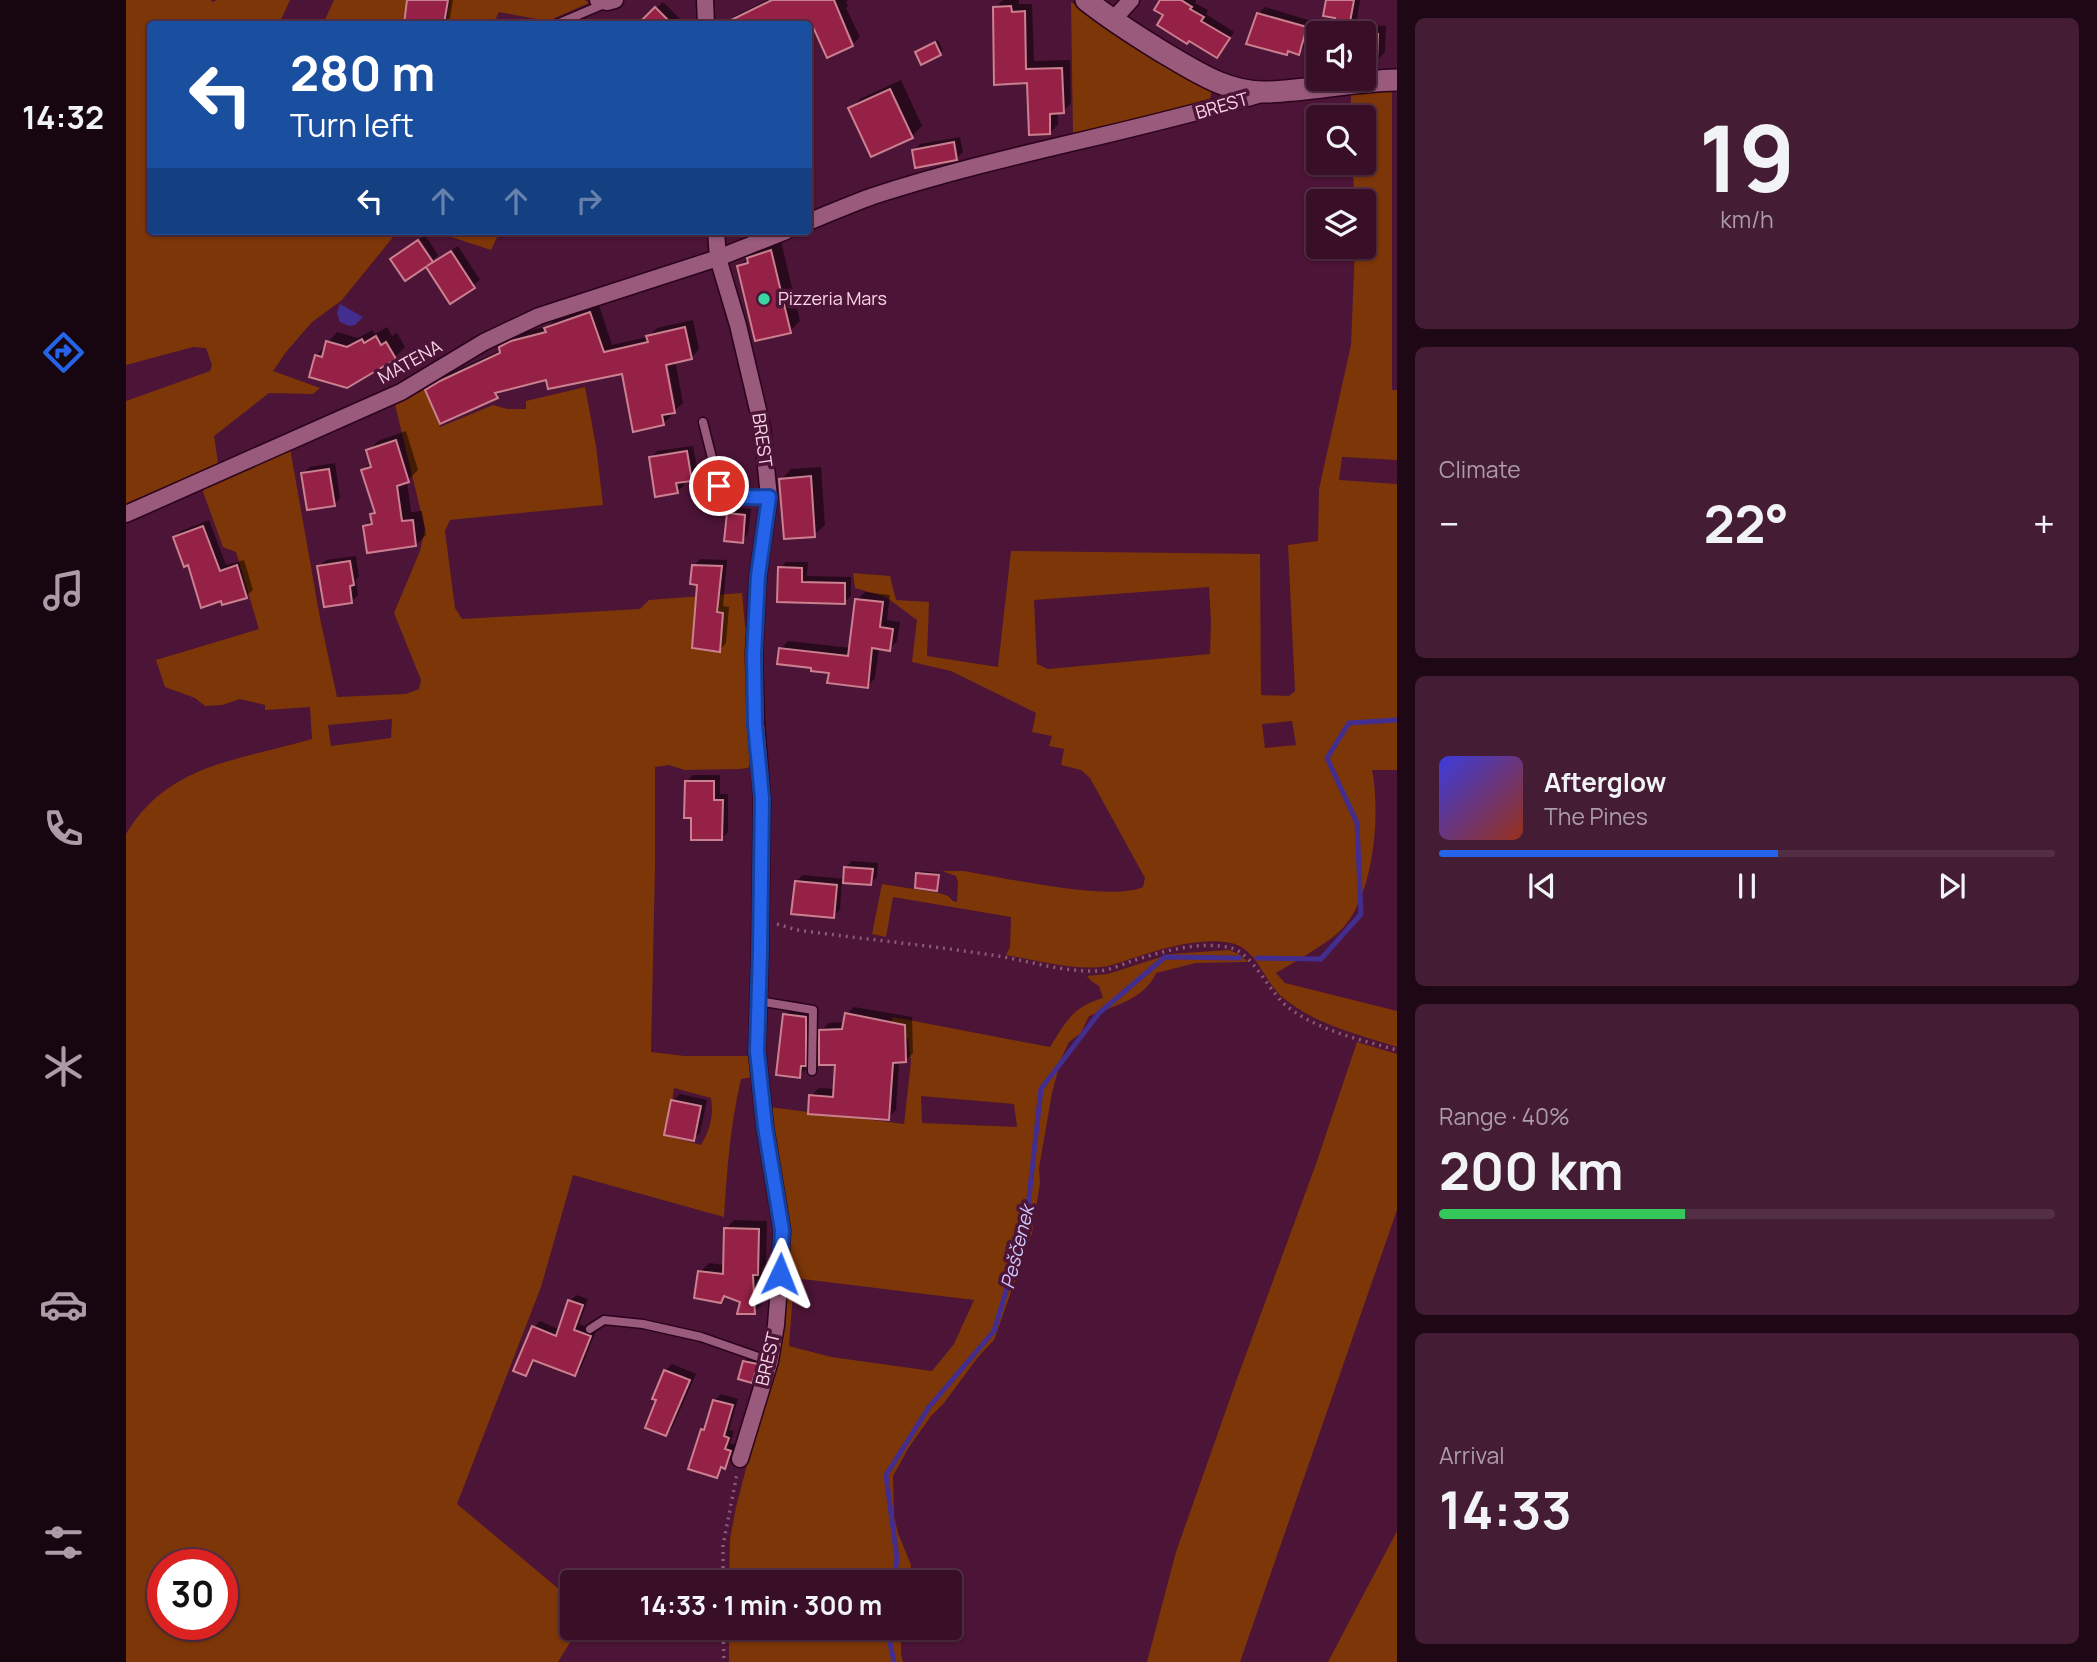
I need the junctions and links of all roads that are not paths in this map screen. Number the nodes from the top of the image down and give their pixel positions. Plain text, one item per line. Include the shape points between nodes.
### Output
1 (705, 0) edge
2 (1086, 0) edge
3 (1131, 0) edge
4 (607, 1) edge
5 (564, 21) edge
6 (706, 21) edge
7 (1112, 21) junction
8 (1397, 80) edge
9 (1267, 93) junction
10 (812, 220) edge
11 (716, 235) edge
12 (776, 235) edge
13 (718, 258) junction
14 (703, 422) dead end
15 (769, 497) junction
16 (126, 514) edge
17 (758, 1001) junction
18 (812, 1071) dead end
19 (590, 1329) dead end
20 (770, 1361) junction
21 (740, 1459) road end

1 - 6 street
2 - 7 street, BREST
3 - 7 street
4 - 5 lane
7 - 9 street, BREST via 1208,78 1234,89
8 - 9 street
9 - 10 street, BREST via 961,170
11 - 13 street, BREST
12 - 13 street
13 - 15 street, BREST via 762,427
13 - 16 street, MATENA via 538,316 401,392
14 - 15 lane via 719,486 747,498
15 - 17 street, BREST via 754,654 762,798
17 - 18 lane via 813,1010
17 - 20 street, BREST via 759,1074 782,1230
19 - 20 lane via 604,1320 643,1324 701,1337
20 - 21 street, BREST

